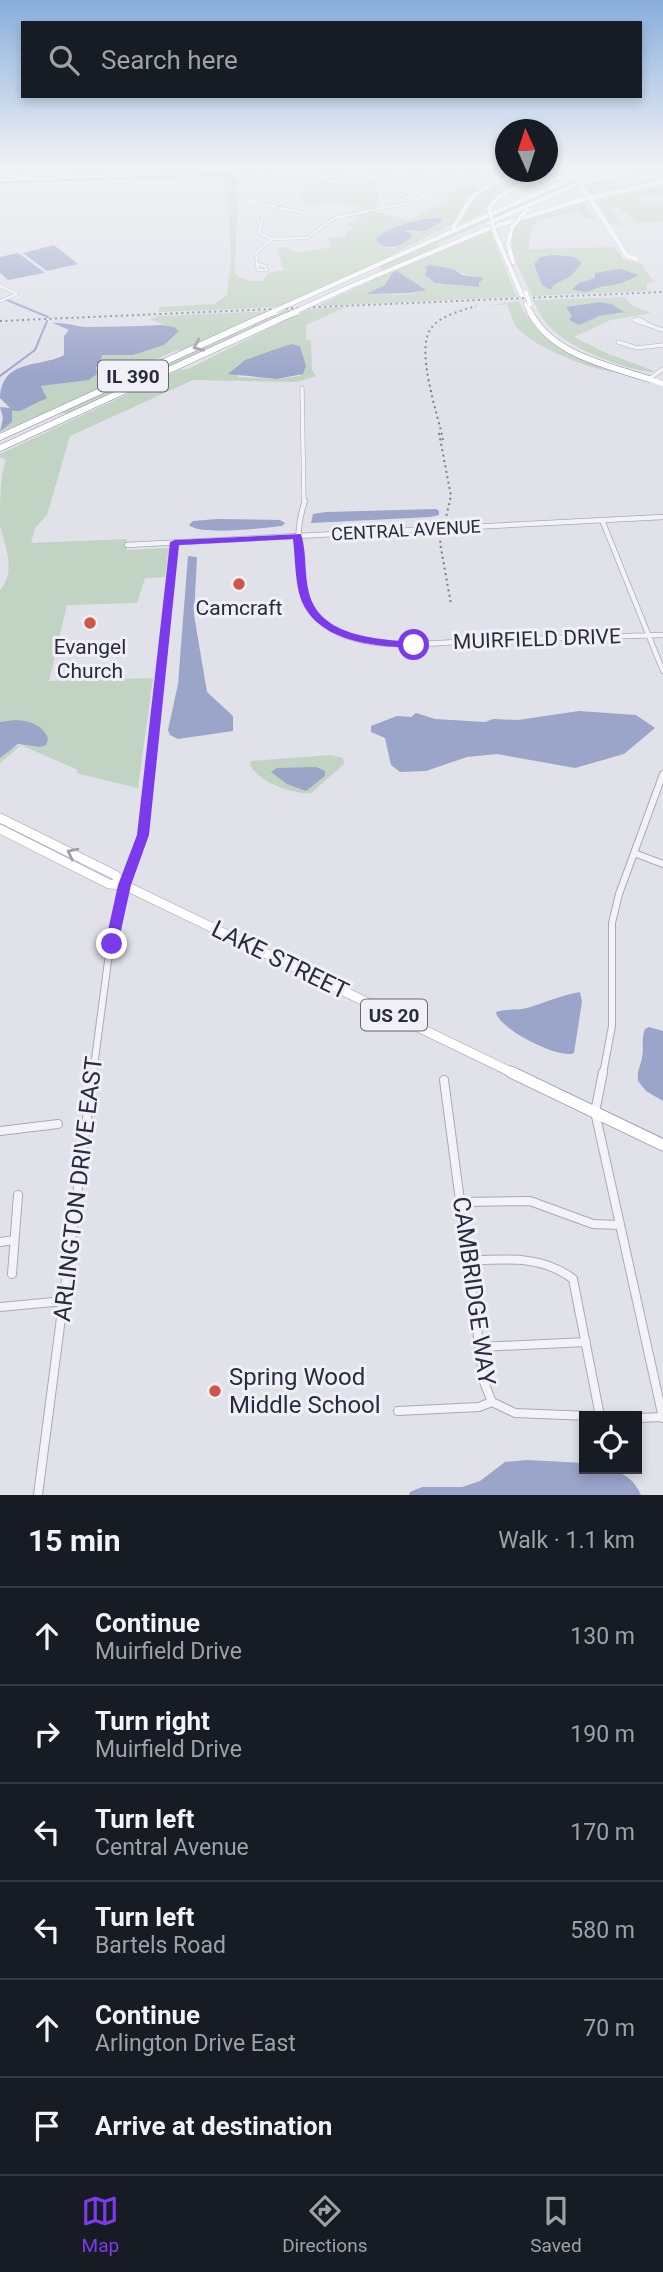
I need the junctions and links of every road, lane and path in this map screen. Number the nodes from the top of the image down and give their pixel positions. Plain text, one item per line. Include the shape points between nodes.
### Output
1 (266, 237) edge
2 (308, 237) edge
3 (433, 237) edge
4 (437, 237) edge
5 (462, 237) edge
6 (466, 237) edge
7 (497, 237) edge
8 (510, 237) edge
9 (614, 237) edge
10 (272, 239) junction
11 (439, 247) junction
12 (412, 248) junction
13 (636, 259) dead end
14 (257, 264) dead end
15 (0, 286) edge
16 (524, 293) junction
17 (0, 301) edge
18 (649, 325) dead end
19 (663, 330) edge
20 (618, 342) dead end
21 (663, 345) edge
22 (663, 369) edge
23 (651, 378) junction
24 (663, 382) edge
25 (302, 388) dead end
26 (0, 437) edge
27 (0, 450) edge
28 (663, 517) edge
29 (602, 520) junction
30 (298, 536) junction
31 (175, 542) junction
32 (127, 545) dead end
33 (649, 635) junction
34 (663, 635) edge
35 (663, 671) edge
36 (663, 774) edge
37 (0, 818) edge
38 (0, 829) edge
39 (634, 853) junction
40 (663, 864) edge
41 (124, 885) junction
42 (444, 1080) dead end
43 (595, 1112) junction
44 (58, 1124) dead end
45 (0, 1131) edge
46 (663, 1145) edge
47 (18, 1195) dead end
48 (460, 1202) junction
49 (620, 1225) junction
50 (14, 1240) junction
51 (0, 1242) edge
52 (468, 1261) junction
53 (12, 1274) dead end
54 (64, 1301) junction
55 (0, 1307) edge
56 (586, 1342) junction
57 (480, 1347) junction
58 (492, 1402) junction
59 (398, 1411) dead end
60 (599, 1411) edge
61 (579, 1415) edge
62 (663, 1417) edge
63 (642, 1418) edge
64 (38, 1495) edge

1 - 10 street
2 - 10 street
3 - 12 highway
4 - 12 highway, IL 390
5 - 11 highway
6 - 11 highway
7 - 16 highway, bridge
8 - 16 highway, bridge
9 - 13 street via 627,256
10 - 14 street via 256,251
11 - 27 highway, IL 390, bridge
12 -> 26 highway, IL 390, bridge
15 - 17 street via 18,294
16 - 23 highway, bridge via 536,326 558,344
18 - 19 street
20 - 21 street via 637,348
22 - 23 street
23 - 24 street
25 - 30 street, MUIRFIELD DRIVE via 305,500 298,517
28 - 29 street
29 - 30 street, CENTRAL AVENUE
29 - 33 street
30 - 31 street, CENTRAL AVENUE
30 - 33 street, MUIRFIELD DRIVE via 308,604 333,629 356,639 405,646
31 - 32 street, CENTRAL AVENUE
31 - 41 street, ARLINGTON DRIVE EAST via 143,835
33 - 34 street, MUIRFIELD DRIVE
33 - 35 street
36 - 39 street
41 -> 37 main road, LAKE STREET / US 20 via 115,875
38 - 41 main road, LAKE STREET / US 20 via 110,884
39 - 40 street
39 - 43 street via 612,923 612,1026
41 - 43 main road, LAKE STREET / US 20
41 - 54 street, ARLINGTON DRIVE EAST via 108,961
42 - 48 street, CAMBRIDGE WAY
43 - 46 main road, LAKE STREET / US 20
43 - 49 street
44 - 45 street
47 - 50 street
48 - 49 street via 530,1201 593,1224
48 - 52 street, CAMBRIDGE WAY
49 - 62 street
50 - 51 street
50 - 53 street
52 - 56 street via 531,1260 566,1272 576,1287
52 - 57 street, CAMBRIDGE WAY
54 - 55 street
54 - 64 street, ARLINGTON DRIVE EAST
56 - 57 street
56 - 60 street
57 - 58 street, CAMBRIDGE WAY via 484,1382
58 - 59 street via 479,1407
58 - 61 street, CAMBRIDGE WAY via 514,1413
62 - 63 street

